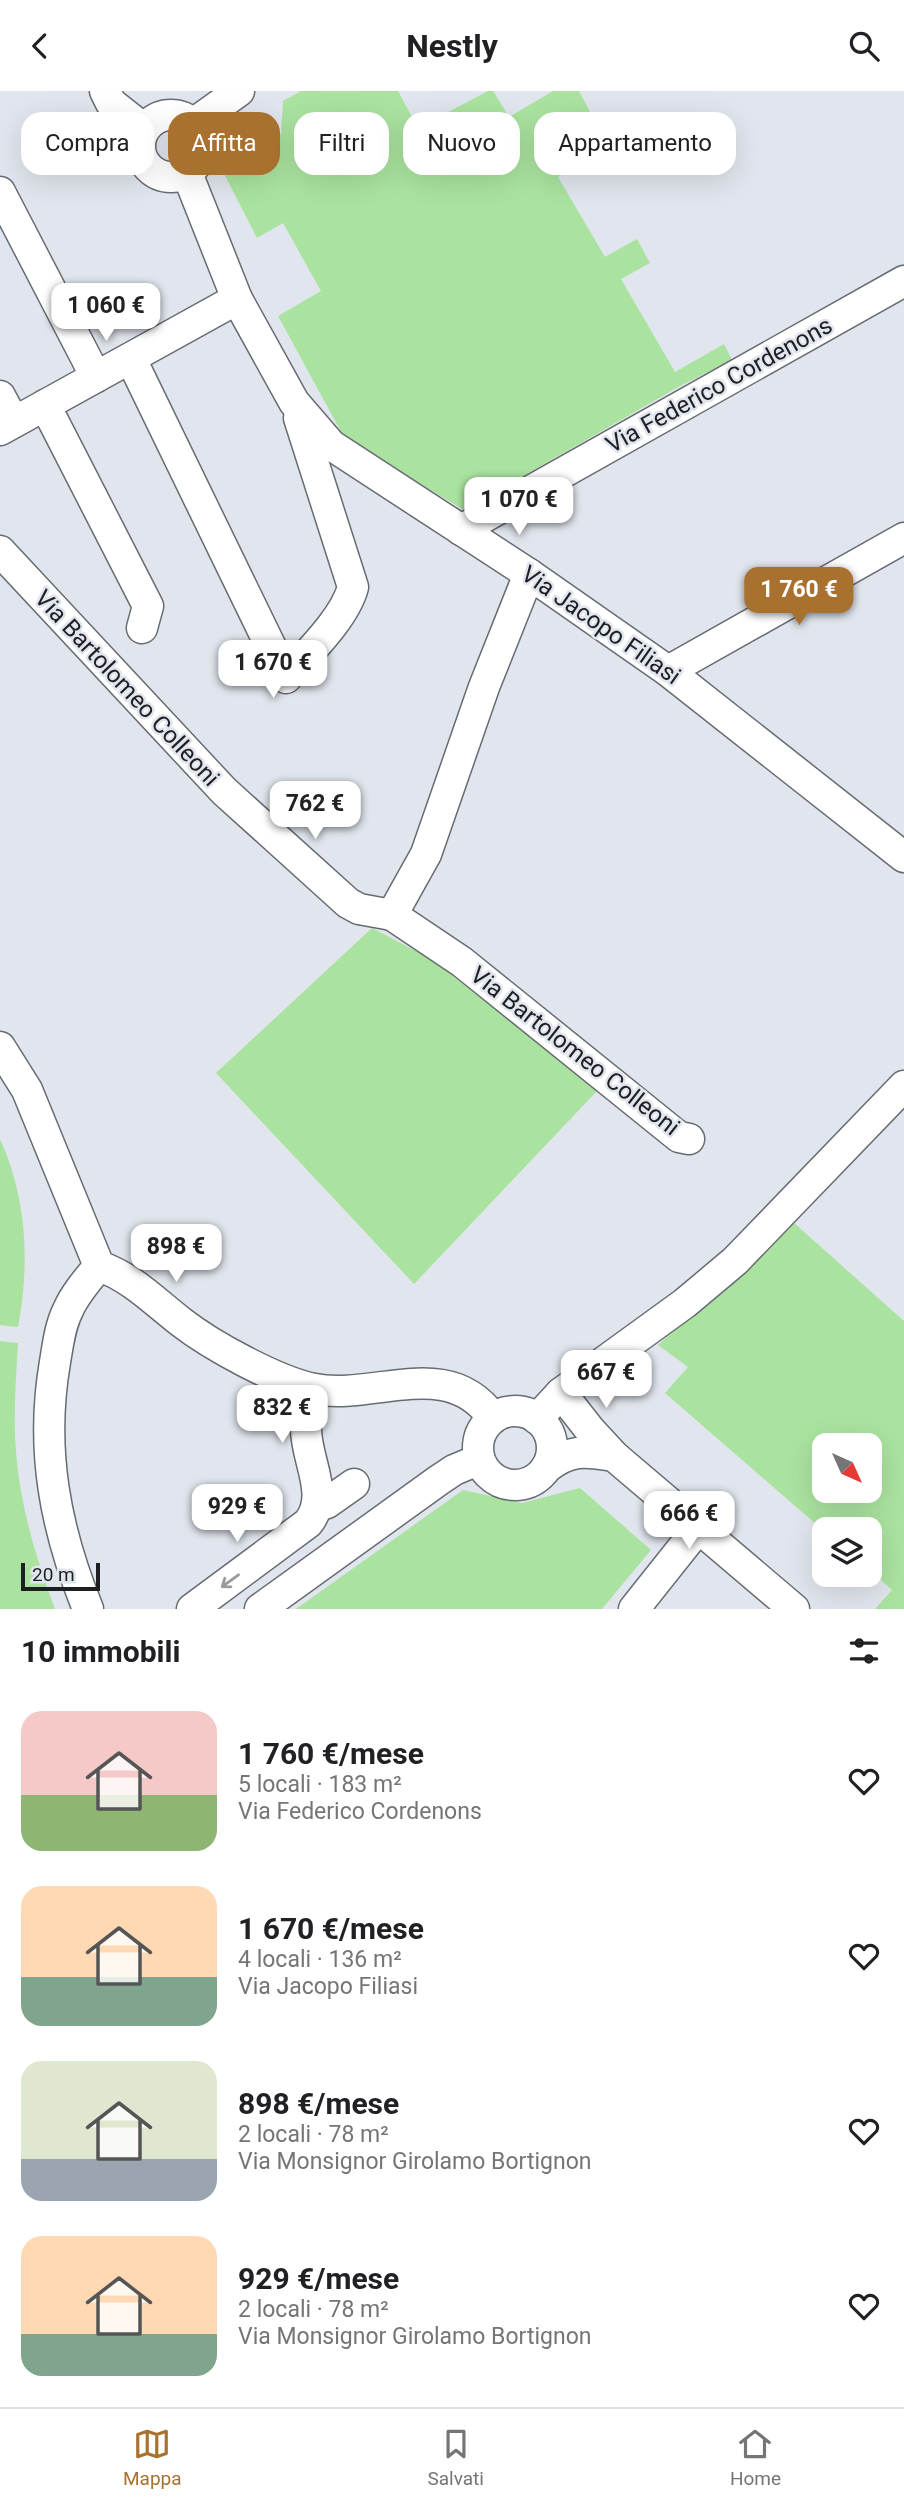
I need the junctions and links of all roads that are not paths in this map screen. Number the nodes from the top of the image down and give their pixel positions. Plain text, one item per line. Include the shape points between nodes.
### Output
1 (105, 91) edge
2 (239, 91) edge
3 (122, 112) edge
4 (210, 112) edge
5 (154, 172) edge
6 (181, 175) edge
7 (188, 175) edge
8 (0, 192) edge
9 (904, 281) edge
10 (237, 299) junction
11 (131, 359) junction
12 (96, 377) junction
13 (0, 396) edge
14 (294, 402) junction
15 (45, 405) junction
16 (7, 426) edge
17 (461, 530) junction
18 (904, 538) edge
19 (0, 551) edge
20 (529, 574) junction
21 (142, 628) dead end
22 (668, 671) junction
23 (904, 857) edge
24 (393, 915) junction
25 (0, 1047) edge
26 (897, 1103) edge
27 (690, 1139) dead end
28 (99, 1266) junction
29 (314, 1389) junction
30 (561, 1393) junction
31 (493, 1418) junction
32 (537, 1419) junction
33 (614, 1456) junction
34 (478, 1460) junction
35 (546, 1468) junction
36 (354, 1484) dead end
37 (318, 1506) junction
38 (700, 1527) junction
39 (88, 1609) edge
40 (192, 1609) edge
41 (260, 1609) edge
42 (634, 1609) edge
43 (794, 1609) edge

1 - 3 street
2 - 4 street
5 - 6 street via 171,178
7 - 10 street, Via Jacopo Filiasi
8 - 12 street
9 - 17 street, Via Federico Cordenons
10 - 11 street
10 - 14 street, Via Jacopo Filiasi
11 - 12 street
11 - 14 street, Via Jacopo Filiasi via 286,678 340,614 353,587
12 - 15 street
13 - 16 street
14 - 17 street, Via Jacopo Filiasi via 331,445
15 - 16 street
15 - 21 street via 148,606
17 - 20 street, Via Jacopo Filiasi
18 - 22 street
19 - 24 street, Via Bartolomeo Colleoni via 223,791 348,903
20 - 22 street, Via Jacopo Filiasi
20 - 24 street via 426,853
22 - 23 street, Via Jacopo Filiasi
24 - 27 street, Via Bartolomeo Colleoni via 462,962 679,1137
25 - 28 street via 27,1090
26 - 30 street via 735,1261
28 - 29 street via 128,1280 199,1335 284,1379
28 - 39 street via 68,1308 61,1331 48,1435 61,1527
29 - 31 street via 440,1385 469,1393
29 - 37 street via 306,1425
30 - 32 street
30 - 33 street
31 - 32 street via 511,1411
31 - 34 street via 480,1434
32 - 35 street via 550,1436
33 - 35 street via 573,1453
33 - 38 street
34 - 35 street via 488,1473 507,1484 529,1482
34 - 41 street via 446,1475
36 - 37 street
37 -> 40 street via 308,1523
38 - 42 street
38 - 43 street

